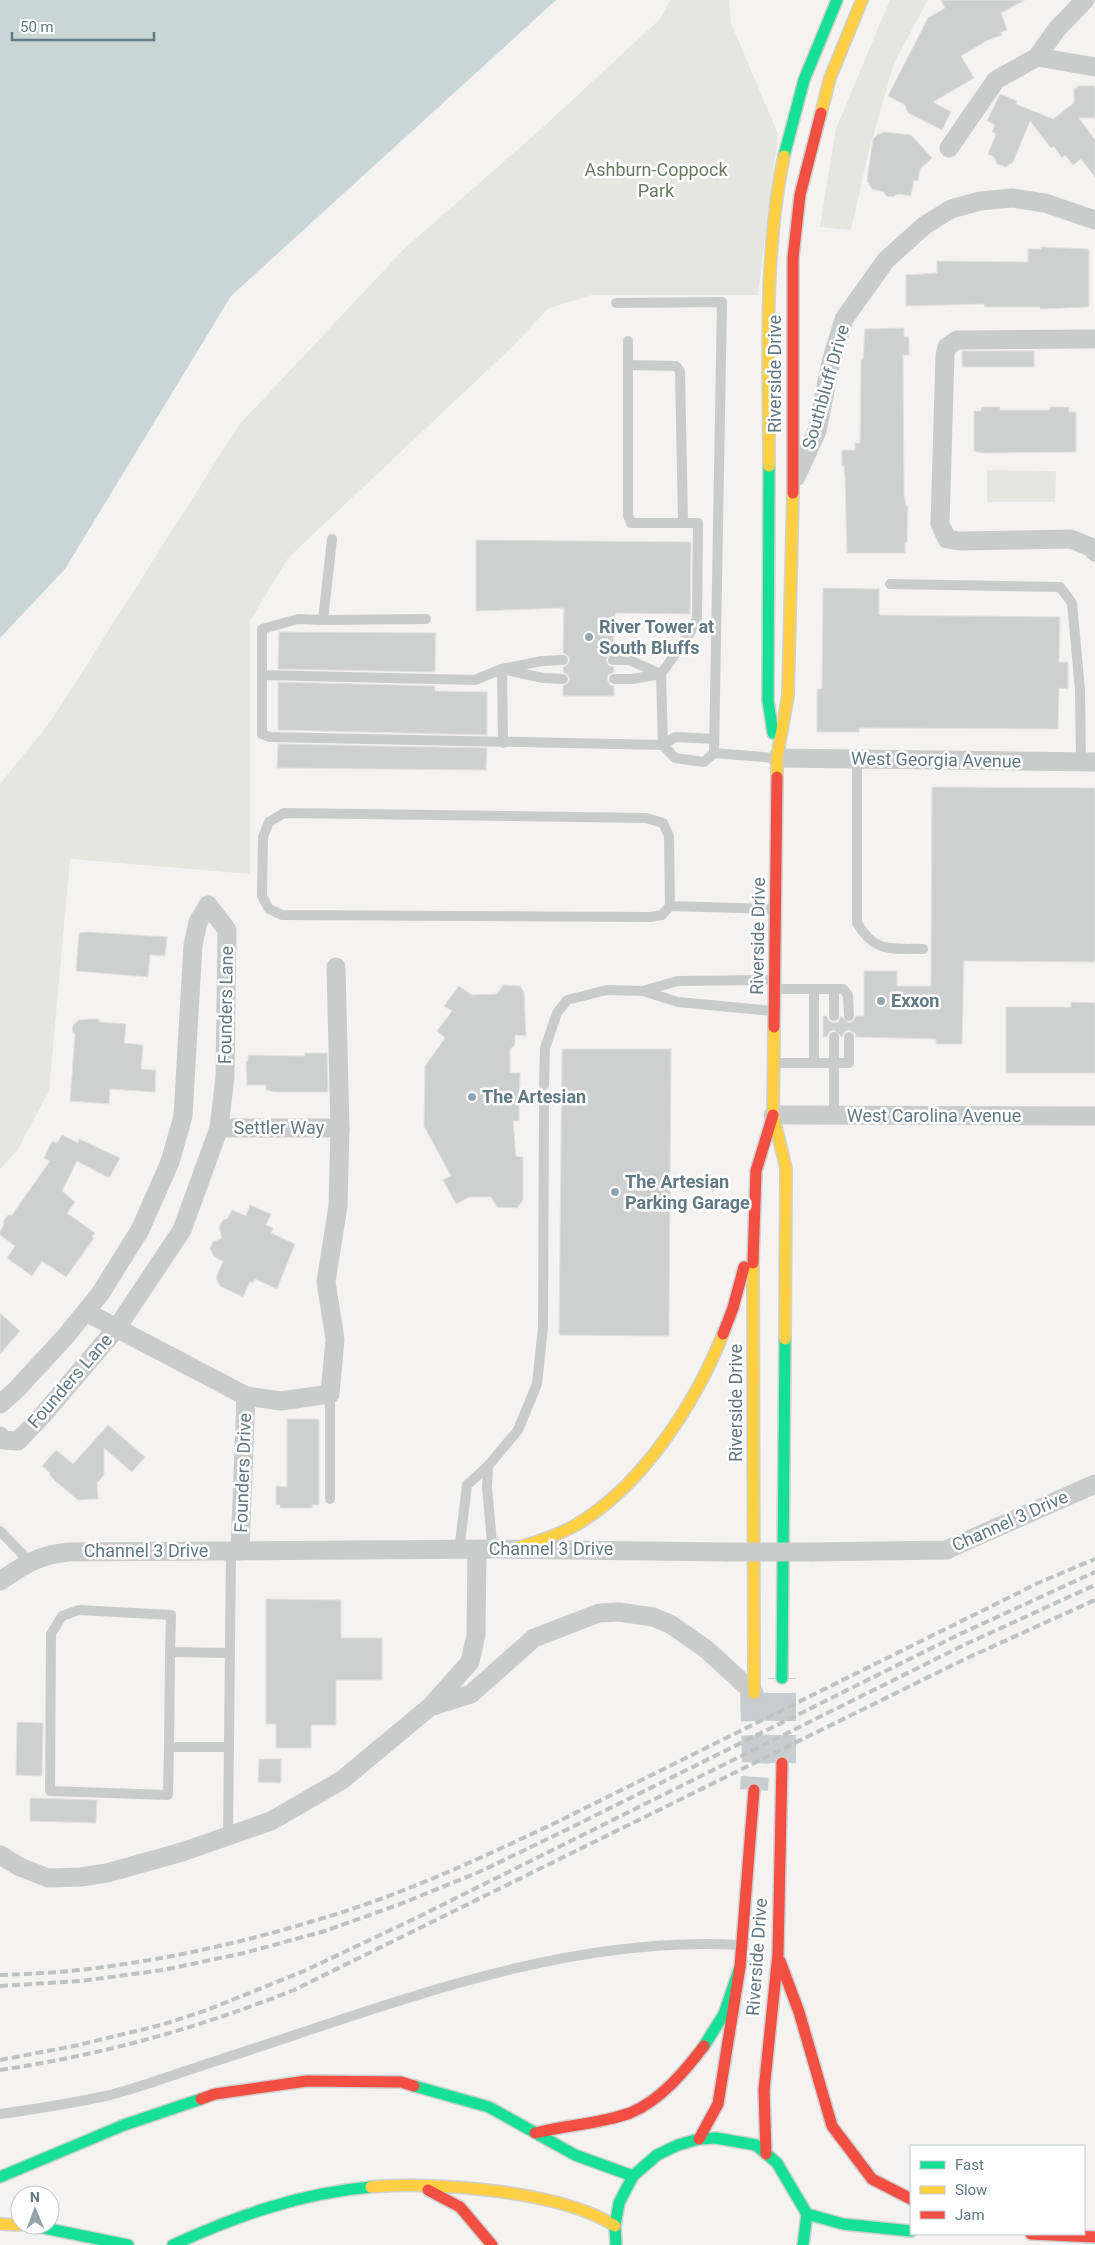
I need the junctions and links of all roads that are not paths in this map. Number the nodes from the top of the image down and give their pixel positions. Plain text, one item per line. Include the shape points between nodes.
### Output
1 (837, 0) edge
2 (862, 0) edge
3 (1085, 0) edge
4 (1037, 57) junction
5 (1095, 67) edge
6 (949, 148) dead end
7 (1095, 220) edge
8 (616, 303) dead end
9 (1095, 339) edge
10 (628, 341) dead end
11 (628, 364) junction
12 (793, 484) junction
13 (683, 523) junction
14 (332, 539) dead end
15 (1095, 552) edge
16 (890, 584) dead end
17 (426, 619) dead end
18 (323, 620) junction
19 (563, 660) dead end
20 (613, 660) dead end
21 (502, 669) junction
22 (661, 674) junction
23 (262, 675) junction
24 (563, 679) dead end
25 (614, 679) dead end
26 (714, 738) junction
27 (504, 743) junction
28 (663, 744) junction
29 (714, 753) junction
30 (777, 758) junction
31 (857, 759) junction
32 (1088, 762) edge
33 (670, 906) junction
34 (776, 909) junction
35 (923, 949) dead end
36 (336, 967) dead end
37 (774, 984) junction
38 (814, 988) junction
39 (834, 988) junction
40 (642, 991) junction
41 (774, 1012) junction
42 (834, 1016) dead end
43 (849, 1016) dead end
44 (834, 1037) dead end
45 (850, 1038) dead end
46 (773, 1063) junction
47 (814, 1063) junction
48 (835, 1063) junction
49 (544, 1085) dead end
50 (544, 1105) dead end
51 (773, 1115) junction
52 (834, 1116) junction
53 (1095, 1116) edge
54 (219, 1128) junction
55 (340, 1128) junction
56 (754, 1230) junction
57 (86, 1312) junction
58 (116, 1329) junction
59 (330, 1394) junction
60 (246, 1396) junction
61 (0, 1404) edge
62 (0, 1436) edge
63 (488, 1466) junction
64 (1095, 1484) edge
65 (330, 1499) dead end
66 (0, 1531) edge
67 (477, 1549) junction
68 (514, 1549) junction
69 (236, 1551) junction
70 (30, 1562) junction
71 (0, 1581) edge
72 (170, 1652) junction
73 (230, 1653) junction
74 (782, 1678) tunnel mouth
75 (754, 1693) joint
76 (431, 1706) junction
77 (170, 1747) junction
78 (229, 1747) junction
79 (782, 1763) tunnel mouth
80 (754, 1790) tunnel mouth
81 (228, 1837) junction
82 (0, 1855) edge
83 (742, 1945) junction
84 (778, 1954) junction
85 (740, 1967) junction
86 (0, 2114) edge
87 (535, 2133) junction
88 (699, 2139) junction
89 (766, 2154) junction
90 (633, 2176) junction
91 (0, 2177) edge
92 (420, 2186) junction
93 (910, 2198) edge
94 (807, 2214) junction
95 (615, 2226) junction
96 (60, 2231) edge
97 (910, 2231) edge
98 (1052, 2235) edge
99 (1095, 2237) edge
100 (128, 2245) edge
101 (173, 2245) edge
102 (492, 2245) edge
103 (616, 2245) edge
104 (803, 2245) edge

1 - 30 main road, Riverside Drive via 797,100 782,163 774,241 769,407 768,701
2 - 12 main road, Riverside Drive via 830,78 800,196 793,258
3 - 4 street via 1057,29
4 - 5 street
4 - 6 street via 996,80
7 - 12 street, Southbluff Drive via 1045,203 1012,198 980,201 951,209 925,225 886,260 844,319 831,362 817,431
8 - 26 lane via 722,302
9 - 15 street via 957,340 948,347 945,356 940,524 947,539 1071,539 1093,548
10 - 11 lane
11 - 13 lane via 676,366 680,371
11 - 13 lane via 628,515 631,522
12 - 30 main road, Riverside Drive via 788,695
13 - 22 lane via 698,523 697,619
14 - 18 lane
16 - 32 lane via 1060,587 1072,603
17 - 18 lane
18 - 23 lane via 298,620 262,629
19 - 21 lane
20 - 22 lane via 629,660
21 - 23 lane via 475,680
21 - 24 lane
21 - 27 lane
22 - 25 lane
22 - 28 lane
23 - 27 lane via 262,734 270,737
26 - 28 lane via 676,737
26 - 29 lane
27 - 28 lane
28 - 29 lane via 674,758 704,762
29 - 30 lane
30 - 31 street, West Georgia Avenue
30 - 34 main road, Riverside Drive
31 - 32 street, West Georgia Avenue
31 - 35 lane via 857,923 867,939 883,948
33 - 33 lane via 669,836 663,823 646,818 284,813 269,822 262,837 262,896 269,909 282,915 650,918 662,915
33 - 34 lane
34 - 37 main road, Riverside Drive
36 - 55 street
37 - 38 lane
37 - 40 lane via 678,981
37 - 41 main road, Riverside Drive
38 - 39 lane
38 - 47 lane
39 - 42 lane
39 - 43 lane via 843,989 848,995
40 - 41 lane via 678,1002
40 - 49 lane via 607,990 567,1000 557,1013 545,1048
41 - 46 main road, Riverside Drive
44 - 48 lane
45 - 48 lane via 849,1063
46 - 47 lane
46 - 51 main road, Riverside Drive
47 - 48 lane
48 - 52 lane
50 - 63 lane via 543,1327 537,1384 518,1430
51 - 52 street, West Carolina Avenue
51 - 56 main road, Riverside Drive via 756,1170
51 - 74 main road, Riverside Drive via 786,1168
52 - 53 street, West Carolina Avenue
54 - 55 street, Settler Way
54 - 57 street, Founders Lane via 225,1077 227,930 208,904 198,922 193,945 183,1116 170,1162 140,1230
54 - 58 street, Founders Lane via 182,1230
55 - 59 street via 338,1206 326,1282 335,1339
56 - 68 main road via 733,1308 703,1376 668,1433 643,1466 590,1516 562,1533
56 - 75 main road, Riverside Drive
57 - 58 street
57 - 61 street, Founders Lane
58 - 60 street
58 - 62 street, Founders Lane via 18,1440 3,1440
59 - 60 street via 281,1401
59 - 65 lane
60 - 69 street, Founders Drive
63 - 67 lane via 492,1543
63 - 67 lane via 467,1485 462,1518 460,1543
64 - 68 street, Channel 3 Drive, bridge via 946,1550 726,1552
66 - 70 lane
67 - 68 street, Channel 3 Drive
67 - 69 street, Channel 3 Drive
67 - 76 street via 476,1635 470,1662
69 - 70 street, Channel 3 Drive via 68,1552 48,1554
69 - 73 lane
70 - 71 street, Channel 3 Drive
72 - 73 lane
72 - 77 lane
72 - 77 lane via 171,1615 79,1610 62,1616 51,1634 50,1791 168,1795
73 - 78 lane
75 - 76 street via 706,1650 670,1624 645,1615 619,1612 599,1613 534,1638 471,1694
76 - 81 street via 342,1780 271,1821
77 - 78 lane
78 - 81 lane
79 - 84 main road, Riverside Drive
80 - 83 main road, Riverside Drive
81 - 82 street via 156,1860 81,1878 48,1878 20,1868
83 - 85 main road, Riverside Drive
83 - 86 lane via 662,1945 543,1962 454,1984 110,2095
84 - 89 main road, Riverside Drive via 764,2090
84 - 93 main road via 799,2012 832,2126 872,2179
85 - 87 main road via 724,2016 665,2091 633,2112
85 - 88 main road, Riverside Drive via 718,2104
87 - 90 main road via 575,2155
87 - 91 main road via 490,2106 401,2082 307,2081 215,2094 124,2125
88 - 89 main road via 716,2138 756,2145
88 - 90 main road via 658,2155
89 - 94 main road via 777,2163
90 - 95 main road via 619,2203
92 - 95 main road via 483,2190 550,2201 586,2210
92 - 101 main road via 357,2188 310,2196 219,2224
92 - 102 main road via 460,2207
94 - 97 main road via 843,2224
94 - 104 main road
95 - 103 main road
96 - 100 main road
98 - 99 main road

